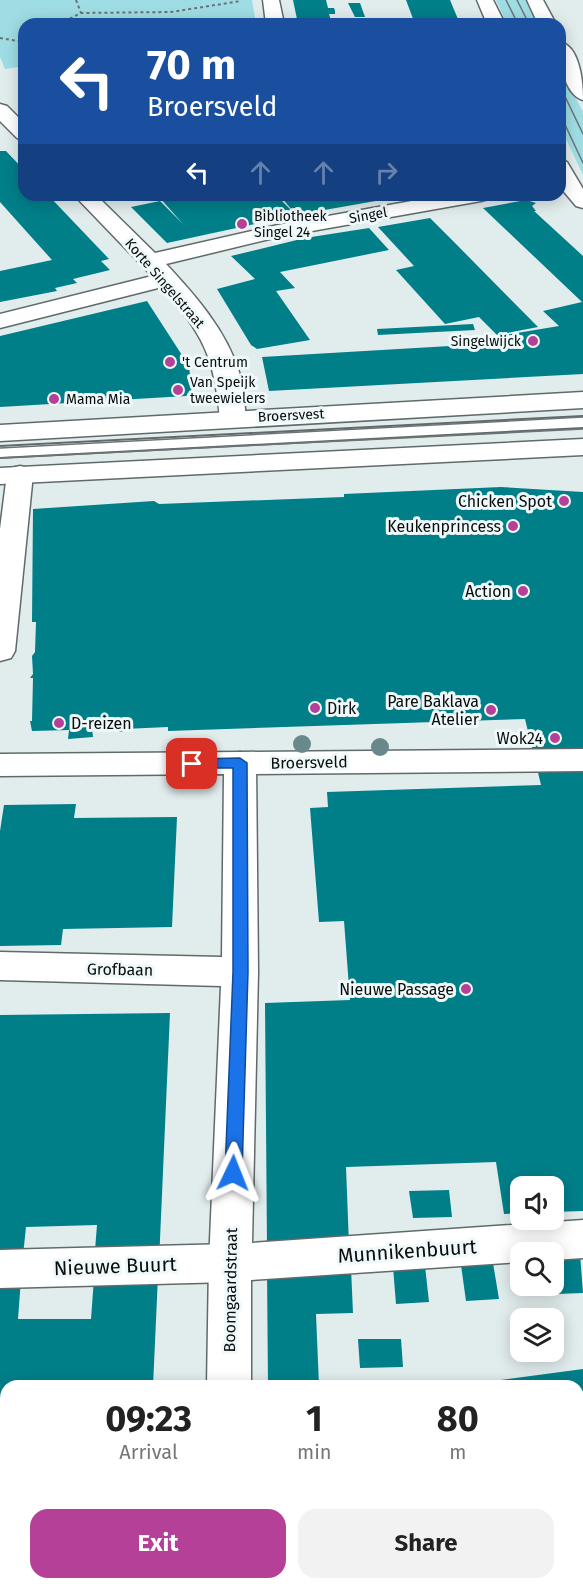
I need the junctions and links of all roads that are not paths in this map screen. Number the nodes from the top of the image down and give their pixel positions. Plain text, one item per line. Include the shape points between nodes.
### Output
1 (271, 0) edge
2 (485, 0) edge
3 (535, 0) edge
4 (274, 18) edge
5 (493, 18) edge
6 (544, 18) edge
7 (566, 59) edge
8 (583, 94) edge
9 (0, 110) edge
10 (18, 137) edge
11 (90, 201) edge
12 (447, 201) edge
13 (149, 261) junction
14 (165, 279) junction
15 (0, 321) edge
16 (583, 400) edge
17 (233, 417) junction
18 (583, 423) edge
19 (0, 433) edge
20 (583, 447) edge
21 (0, 452) edge
22 (10, 475) edge
23 (0, 651) edge
24 (583, 760) edge
25 (240, 763) junction
26 (0, 765) edge
27 (0, 966) edge
28 (240, 972) junction
29 (583, 1239) edge
30 (230, 1263) junction
31 (0, 1269) edge
32 (229, 1380) edge

1 - 4 street
2 - 5 street
3 - 6 street
7 - 8 street
9 - 10 street
11 - 13 street, Korte Singelstraat
12 - 13 street, Singel via 278,231
13 - 14 street, Korte Singelstraat
14 - 15 street
14 - 17 street, Korte Singelstraat via 215,344 227,372
16 - 17 street, Broersvest
17 - 19 street, Broersvest
18 - 21 lane, Broersvest
20 - 22 street
22 - 23 street
24 - 25 street, Broersveld
25 - 26 street, Broersveld
25 - 28 street, Boomgaardstraat
27 - 28 street, Grofbaan
28 - 30 street, Boomgaardstraat
29 - 30 street, Munnikenbuurt
30 - 31 street, Nieuwe Buurt
30 - 32 street, Boomgaardstraat

